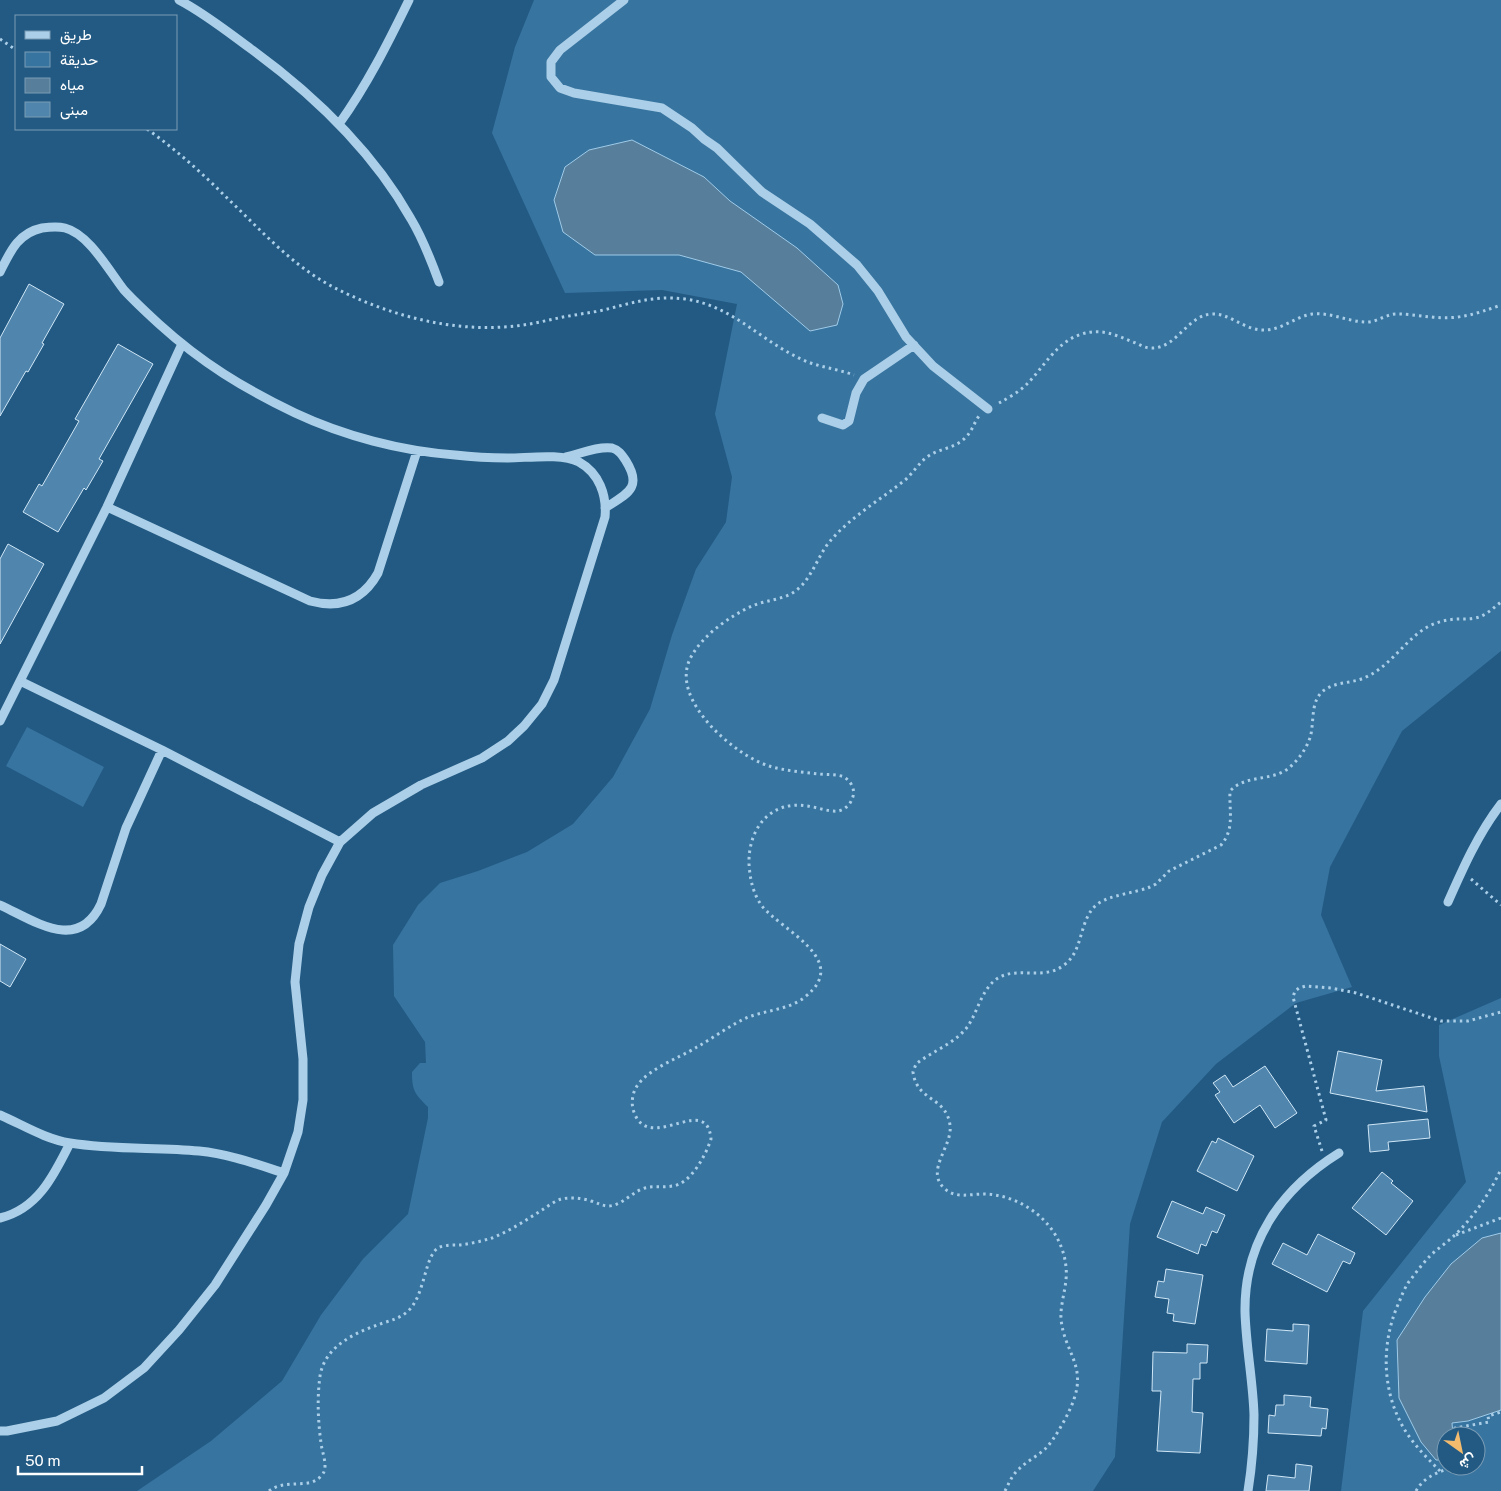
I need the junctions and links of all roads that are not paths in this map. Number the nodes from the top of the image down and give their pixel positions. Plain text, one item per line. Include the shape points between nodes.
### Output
1 (179, 0) edge
2 (408, 0) edge
3 (624, 0) edge
4 (339, 124) junction
5 (0, 272) edge
6 (439, 282) dead end
7 (182, 344) junction
8 (914, 345) junction
9 (988, 409) road end
10 (822, 418) dead end
11 (417, 451) junction
12 (566, 458) junction
13 (107, 507) junction
14 (605, 508) junction
15 (20, 681) junction
16 (0, 721) edge
17 (162, 750) junction
18 (1501, 804) edge
19 (340, 842) junction
20 (1448, 902) dead end
21 (0, 906) edge
22 (0, 1115) edge
23 (70, 1143) junction
24 (1339, 1153) dead end
25 (284, 1174) junction
26 (0, 1218) edge
27 (0, 1431) edge
28 (1248, 1491) edge

1 - 4 street via 221,26 286,74
2 - 4 street via 368,80
3 - 8 street via 560,50 551,62 551,77 560,88 662,108 677,117 717,148 762,192 810,224 857,265
4 - 6 street via 394,191 427,250
5 - 7 street via 12,247 22,236 50,227 65,228 88,244 126,292
7 - 11 street via 233,380 309,420
7 - 13 street
8 - 9 street via 933,366
8 - 10 street via 864,379 856,393 848,423 843,425
11 - 12 street via 497,458
11 - 13 street via 378,573 355,598 333,605 310,601
12 - 14 street via 579,462 599,481
12 - 14 street via 604,448 622,454 632,470 633,485 630,491
13 - 15 street
14 - 19 street via 554,680 542,704 508,741 482,758 421,785 373,813
15 - 16 street
15 - 17 street
17 - 19 street
17 - 21 street via 126,828 96,916 75,930 62,931
18 - 20 street via 1485,825
19 - 25 street via 309,907 299,944 295,982 303,1060 303,1100 298,1132
22 - 23 street
23 - 25 street via 201,1152 245,1160
23 - 26 street via 38,1197 22,1209
24 - 28 street via 1299,1182 1270,1216 1250,1271 1245,1310 1254,1444
25 - 27 street via 215,1285 180,1330 144,1368 104,1398 57,1421

